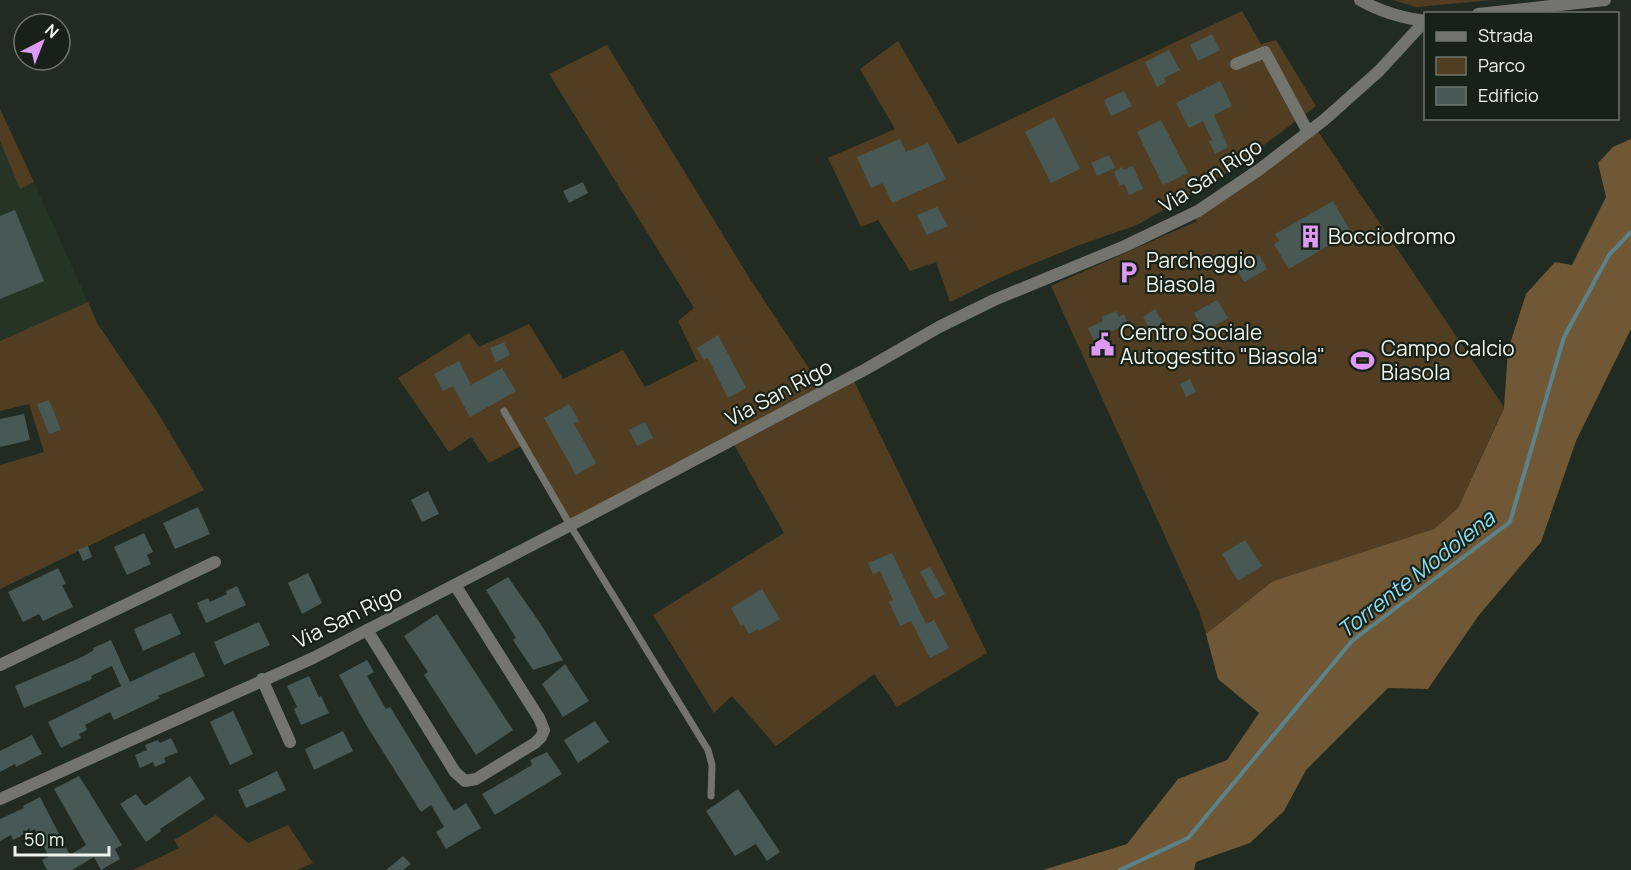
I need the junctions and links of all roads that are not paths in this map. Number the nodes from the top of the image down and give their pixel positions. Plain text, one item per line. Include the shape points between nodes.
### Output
1 (1360, 0) edge
2 (1605, 0) edge
3 (1496, 12) edge
4 (1424, 21) edge
5 (1424, 22) edge
6 (1236, 64) dead end
7 (1308, 132) junction
8 (504, 411) dead end
9 (570, 525) junction
10 (215, 561) dead end
11 (455, 585) junction
12 (367, 630) junction
13 (0, 665) edge
14 (262, 679) junction
15 (290, 741) dead end
16 (711, 796) dead end
17 (0, 799) edge

1 - 4 street via 1380,11
2 - 3 street
5 - 7 street, Via San Rigo via 1379,71
6 - 7 street via 1266,52
7 - 9 street, Via San Rigo via 1198,211 939,327
8 - 9 lane
9 - 11 street, Via San Rigo
9 - 16 lane via 708,750 712,765
10 - 13 street
11 - 12 street, Via San Rigo
11 - 12 street via 544,730 535,743 476,779 465,781 455,772
12 - 14 street, Via San Rigo
14 - 15 street
14 - 17 street, Via San Rigo

